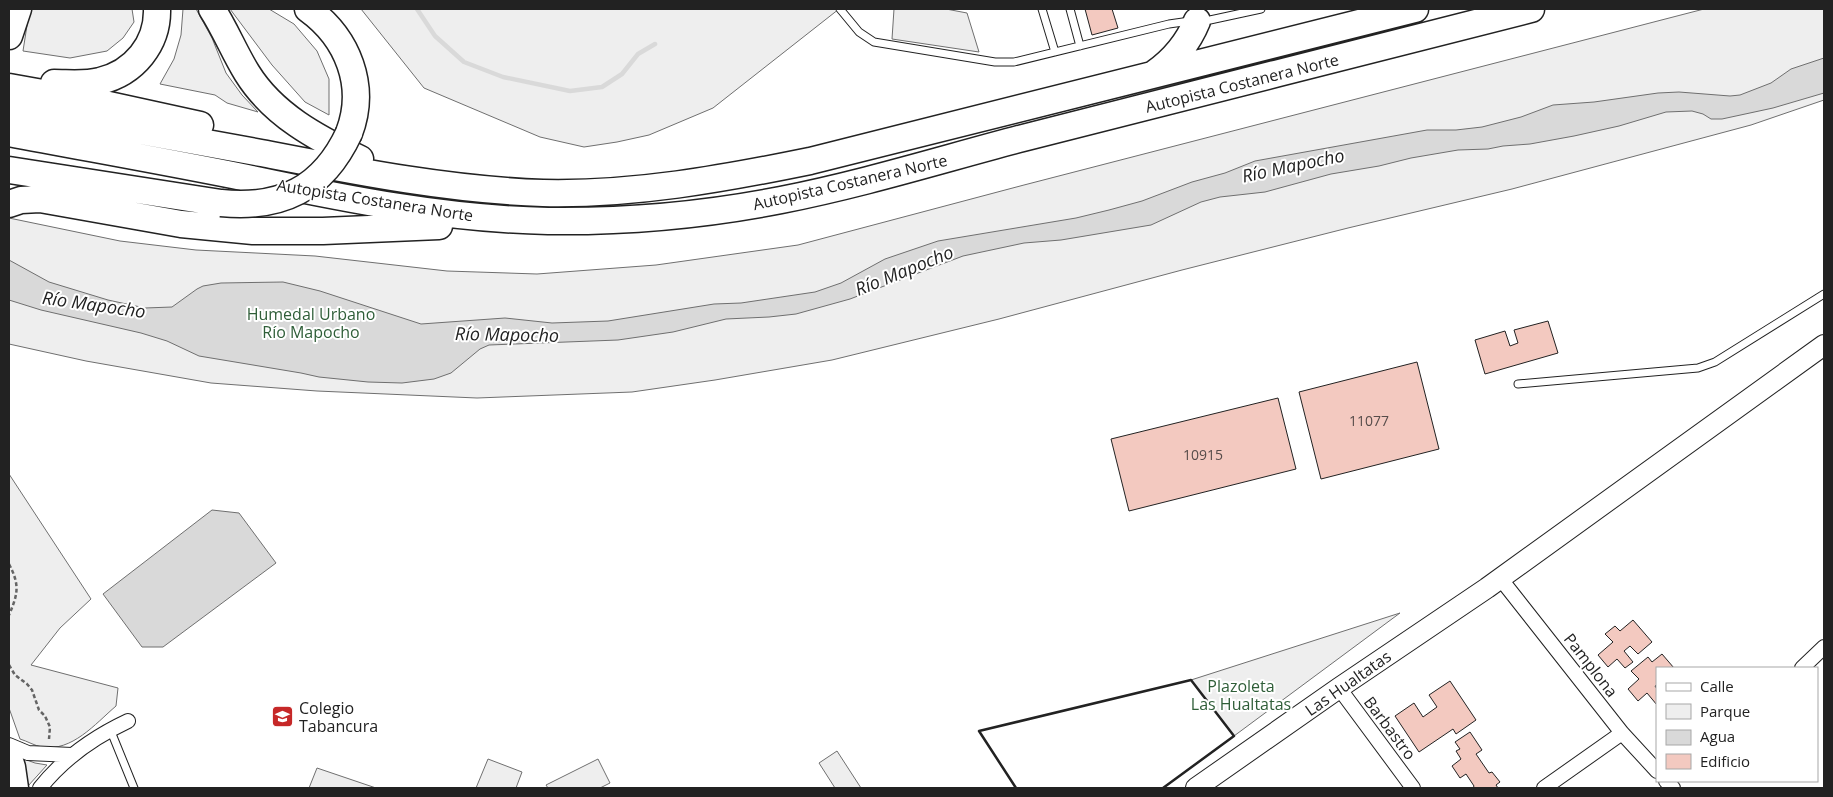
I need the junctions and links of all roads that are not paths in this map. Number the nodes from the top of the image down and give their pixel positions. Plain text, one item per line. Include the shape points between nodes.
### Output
1 (18, 9) edge
2 (157, 9) edge
3 (212, 9) edge
4 (308, 9) edge
5 (840, 9) edge
6 (1042, 9) edge
7 (1070, 9) edge
8 (1261, 9) edge
9 (1415, 9) edge
10 (1531, 9) edge
11 (1196, 18) junction
12 (9, 36) edge
13 (1080, 46) junction
14 (1055, 52) junction
15 (1149, 77) junction
16 (9, 87) edge
17 (9, 107) edge
18 (9, 133) edge
19 (317, 164) junction
20 (9, 170) edge
21 (405, 178) junction
22 (9, 204) edge
23 (504, 219) junction
24 (1824, 294) edge
25 (1824, 345) edge
26 (1518, 384) dead end
27 (1500, 578) junction
28 (1824, 647) edge
29 (1803, 667) edge
30 (1339, 688) junction
31 (128, 720) dead end
32 (110, 729) junction
33 (1622, 733) junction
34 (9, 745) edge
35 (9, 751) edge
36 (72, 755) junction
37 (1656, 770) edge
38 (17, 788) edge
39 (40, 788) edge
40 (134, 788) edge
41 (1196, 788) edge
42 (1414, 788) edge
43 (1544, 788) edge

1 - 12 highway
2 - 16 highway via 151,40 139,59 120,74 87,83
3 - 21 highway via 247,73 276,108 324,140
4 - 20 highway, bridge via 339,40 351,66 356,104 349,133 328,167 309,184 285,198 260,204 221,203
5 - 14 lane via 859,32 883,44 995,62 1014,62
6 - 14 lane
7 - 13 lane
8 - 11 lane via 1210,20
9 - 15 highway, Autopista Costanera Norte
10 - 23 highway, Autopista Costanera Norte via 785,200 634,219
11 - 13 lane
11 - 15 highway via 1186,44
13 - 14 lane
15 - 21 highway, Autopista Costanera Norte via 810,161 684,184 544,193
16 - 19 highway via 196,124
17 - 19 highway, Autopista Costanera Norte
18 - 23 highway, Autopista Costanera Norte via 361,201
19 - 21 highway, Autopista Costanera Norte
22 - 23 highway via 40,198 217,228 288,232 456,225
24 - 26 lane via 1714,362 1698,368
25 - 27 street, Las Hualtatas
27 - 30 street, Las Hualtatas
27 - 33 street, Pamplona
28 - 29 street
30 - 41 street, Las Hualtatas
30 - 42 street, Barbastro
31 - 32 street
32 - 36 street
32 - 40 lane
33 - 37 street, Pamplona
33 - 43 street
34 - 36 street via 28,753
35 - 38 main road
36 - 39 street

